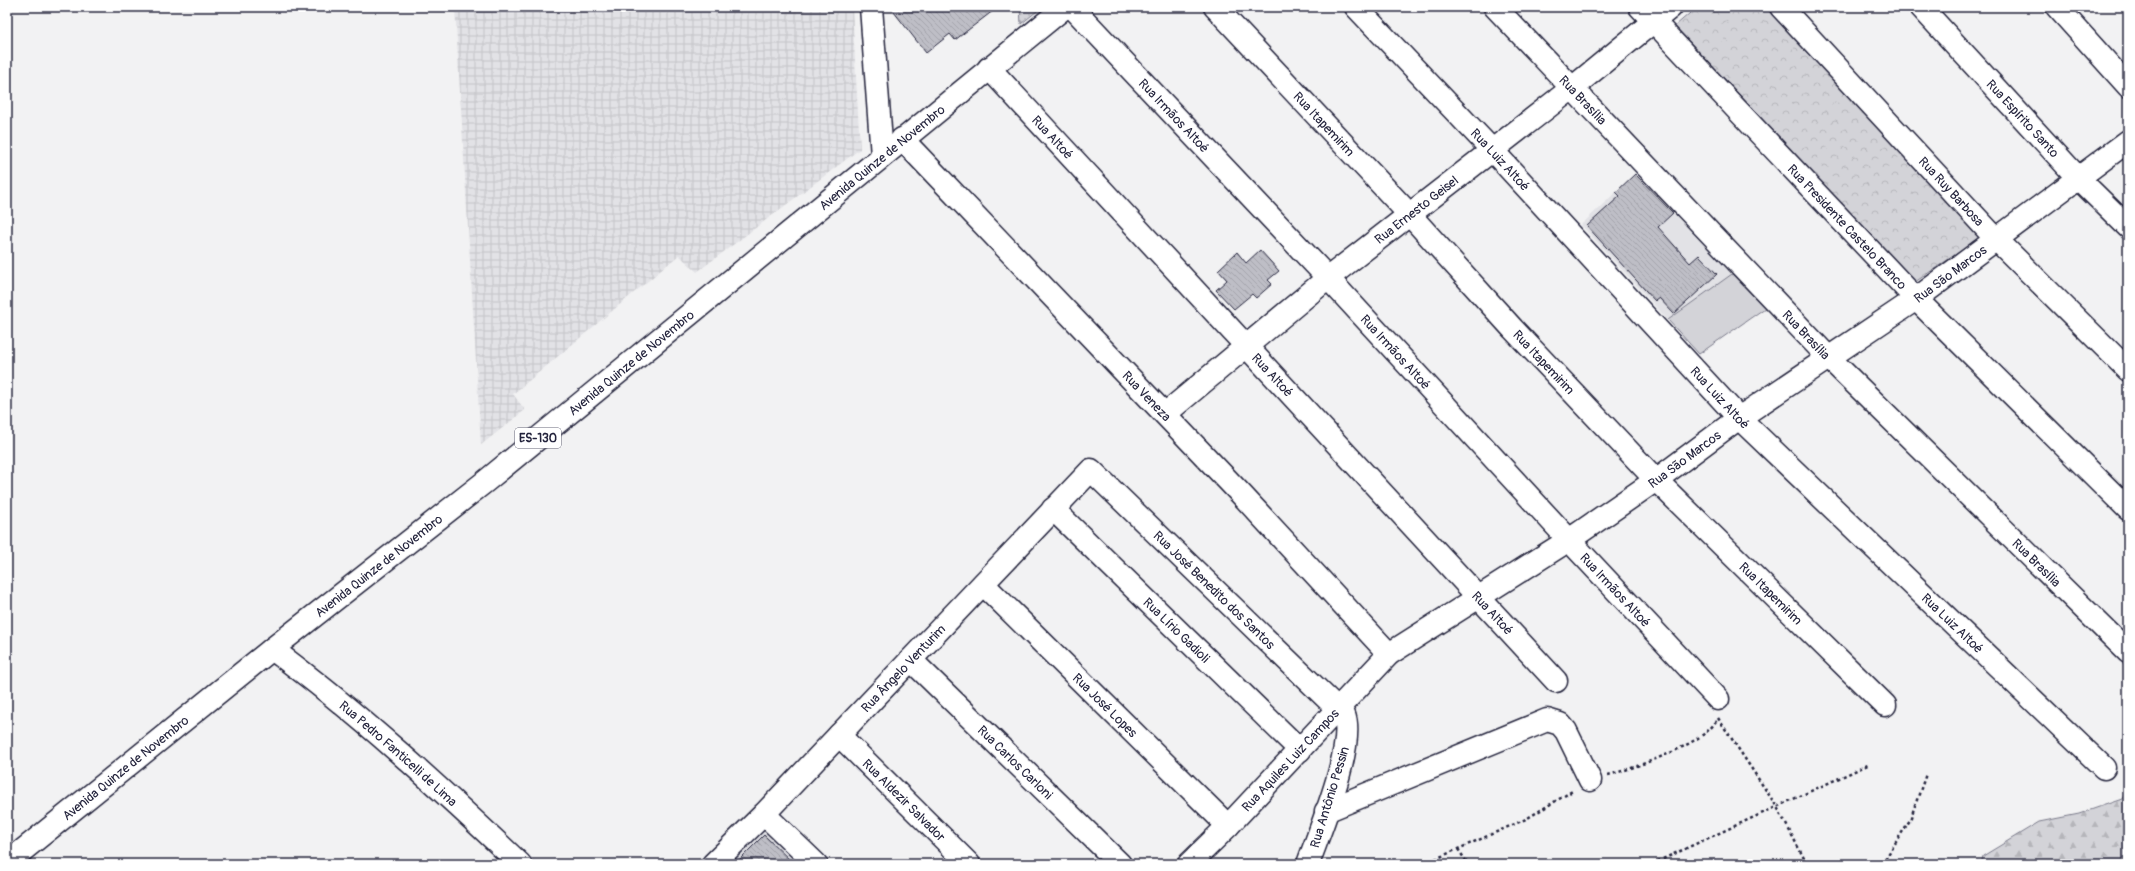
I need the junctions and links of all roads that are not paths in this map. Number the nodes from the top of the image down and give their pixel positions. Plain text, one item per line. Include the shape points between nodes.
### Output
1 (871, 7) edge
2 (1065, 7) edge
3 (1072, 7) edge
4 (1215, 7) edge
5 (1356, 7) edge
6 (1495, 7) edge
7 (1671, 7) edge
8 (1781, 7) edge
9 (1920, 7) edge
10 (2057, 7) edge
11 (1647, 14) edge
12 (989, 68) junction
13 (2128, 86) edge
14 (1571, 89) junction
15 (902, 139) junction
16 (2128, 141) edge
17 (1492, 150) junction
18 (882, 156) junction
19 (2080, 179) junction
20 (1410, 215) junction
21 (2128, 227) edge
22 (1997, 240) junction
23 (1328, 278) junction
24 (1916, 299) junction
25 (1247, 348) junction
26 (1828, 357) junction
27 (2128, 370) edge
28 (1165, 414) junction
29 (1739, 418) junction
30 (1091, 470) joint
31 (1656, 480) junction
32 (1053, 509) junction
33 (2128, 509) edge
34 (1569, 540) junction
35 (983, 584) junction
36 (1479, 598) junction
37 (272, 649) junction
38 (2128, 652) edge
39 (1389, 654) junction
40 (911, 660) junction
41 (1556, 681) dead end
42 (1885, 705) dead end
43 (1338, 708) junction
44 (1718, 708) road end
45 (838, 735) junction
46 (1300, 750) junction
47 (2104, 768) dead end
48 (1590, 780) dead end
49 (1326, 811) junction
50 (764, 814) junction
51 (1228, 826) junction
52 (7, 863) edge
53 (520, 864) edge
54 (713, 864) edge
55 (816, 864) edge
56 (970, 864) edge
57 (1120, 864) edge
58 (1189, 864) edge
59 (1308, 864) edge

1 - 18 street
2 - 12 street, Avenida Quinze de Novembro / ES-130
3 - 23 street, Rua Irmãos Altoé
4 - 20 street, Rua Itapemirim
5 - 17 street, Rua Luiz Altoé
6 - 14 street, Rua Brasília
7 - 11 street, Rua Ernesto Geisel
8 - 22 street, Rua Ruy Barbosa
9 - 19 street, Rua Espírito Santo
10 - 13 street
11 - 14 street, Rua Ernesto Geisel
11 - 24 street, Rua Presidente Castelo Branco
12 - 15 street, Avenida Quinze de Novembro / ES-130
12 - 25 street, Rua Altoé
14 - 17 street, Rua Ernesto Geisel
14 - 26 street, Rua Brasília
15 - 18 street, Avenida Quinze de Novembro / ES-130
15 - 28 street, Rua Veneza
16 - 19 street, Rua São Marcos
17 - 20 street, Rua Ernesto Geisel
17 - 29 street, Rua Luiz Altoé
18 - 37 street, Avenida Quinze de Novembro / ES-130 via 486,481
19 - 21 street, Rua Espírito Santo
19 - 22 street, Rua São Marcos
20 - 23 street, Rua Ernesto Geisel
20 - 31 street, Rua Itapemirim via 1513,329
22 - 24 street, Rua São Marcos
22 - 27 street, Rua Ruy Barbosa
23 - 25 street, Rua Ernesto Geisel
23 - 34 street, Rua Irmãos Altoé
24 - 26 street, Rua São Marcos
24 - 33 street, Rua Presidente Castelo Branco
25 - 28 street, Rua Ernesto Geisel
25 - 36 street, Rua Altoé
26 - 29 street, Rua São Marcos
26 - 38 street, Rua Brasília
28 - 39 street, Rua Veneza
29 - 31 street, Rua São Marcos
29 - 47 street, Rua Luiz Altoé
30 - 32 street, Rua Ângelo Venturim
30 - 43 street, Rua José Benedito dos Santos
31 - 34 street, Rua São Marcos
31 - 42 street, Rua Itapemirim
32 - 35 street, Rua Ângelo Venturim
32 - 46 street, Rua Lírio Gadioli
34 - 36 street, Rua São Marcos
34 - 44 street, Rua Irmãos Altoé
35 - 40 street, Rua Ângelo Venturim
35 - 51 street, Rua José Lopes
36 - 39 street, Rua São Marcos
36 - 41 street, Rua Altoé
37 - 52 street, Avenida Quinze de Novembro / ES-130
37 - 53 street, Rua Pedro Fanticelli de Lima via 387,742
39 - 43 street, Rua Aquiles Luiz Campos
40 - 45 street, Rua Ângelo Venturim
40 - 57 street, Rua Carlos Carloni
43 - 46 street, Rua Aquiles Luiz Campos
43 - 49 street, Rua Antônio Pessin via 1346,720 1347,739
45 - 50 street, Rua Ângelo Venturim
45 - 56 street, Rua Aldezir Salvador
46 - 51 street, Rua Aquiles Luiz Campos
48 - 49 street via 1566,731 1560,724 1547,720
49 - 59 street, Rua Antônio Pessin
50 - 54 street, Rua Ângelo Venturim
50 - 55 street
51 - 58 street, Rua Aquiles Luiz Campos

